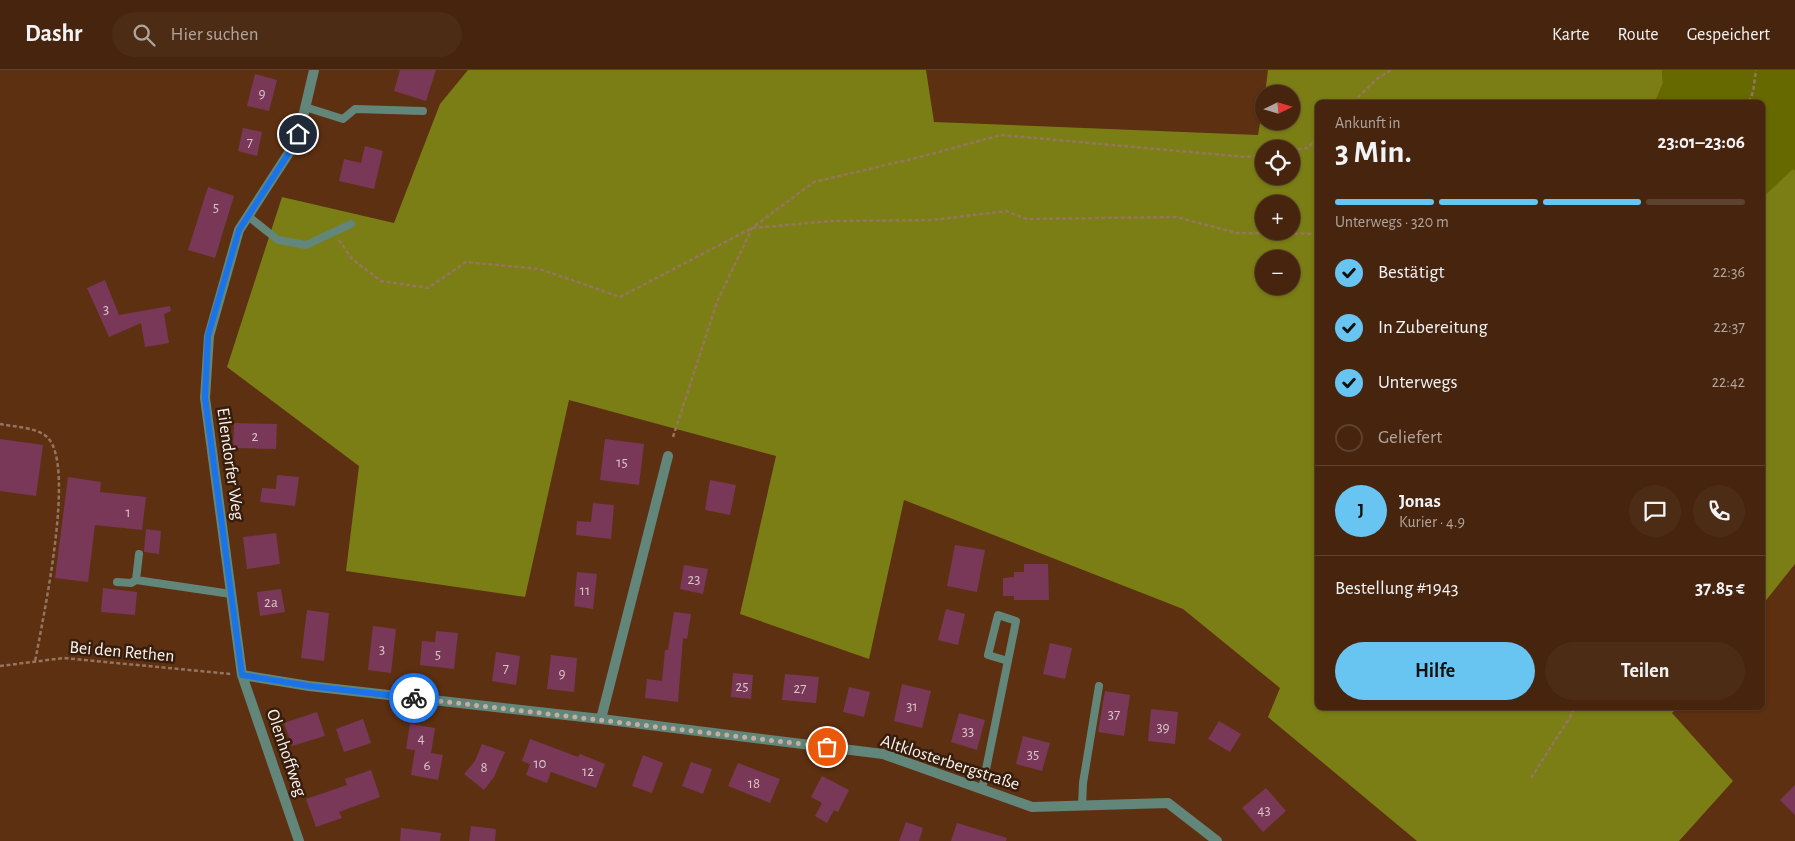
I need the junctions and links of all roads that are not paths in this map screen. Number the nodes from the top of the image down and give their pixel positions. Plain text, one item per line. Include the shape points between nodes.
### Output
1 (314, 70) edge
2 (305, 107) junction
3 (424, 110) dead end
4 (248, 216) junction
5 (351, 224) dead end
6 (668, 456) dead end
7 (139, 554) dead end
8 (136, 580) junction
9 (117, 582) dead end
10 (231, 594) junction
11 (1008, 660) junction
12 (242, 675) junction
13 (1099, 686) dead end
14 (601, 719) junction
15 (982, 788) junction
16 (1082, 806) junction
17 (299, 841) edge
18 (1217, 841) edge

1 - 2 street, Eilendorfer Weg
2 - 3 lane via 343,119 355,109
2 - 4 street, Eilendorfer Weg via 292,148
4 - 5 lane via 278,240 306,245
4 - 10 street, Eilendorfer Weg via 239,230 208,336 205,398
6 - 14 street
7 - 8 lane
8 - 9 lane
8 - 10 lane
10 - 12 street, Eilendorfer Weg
11 - 11 lane via 1016,621 998,615 988,655
11 - 15 lane
12 - 14 street, Altklosterbergstraße via 309,686
12 - 17 street, Olenhoffweg
13 - 16 lane
14 - 15 street, Altklosterbergstraße via 883,754
15 - 16 street, Altklosterbergstraße via 1032,807
16 - 18 street, Altklosterbergstraße via 1168,803

